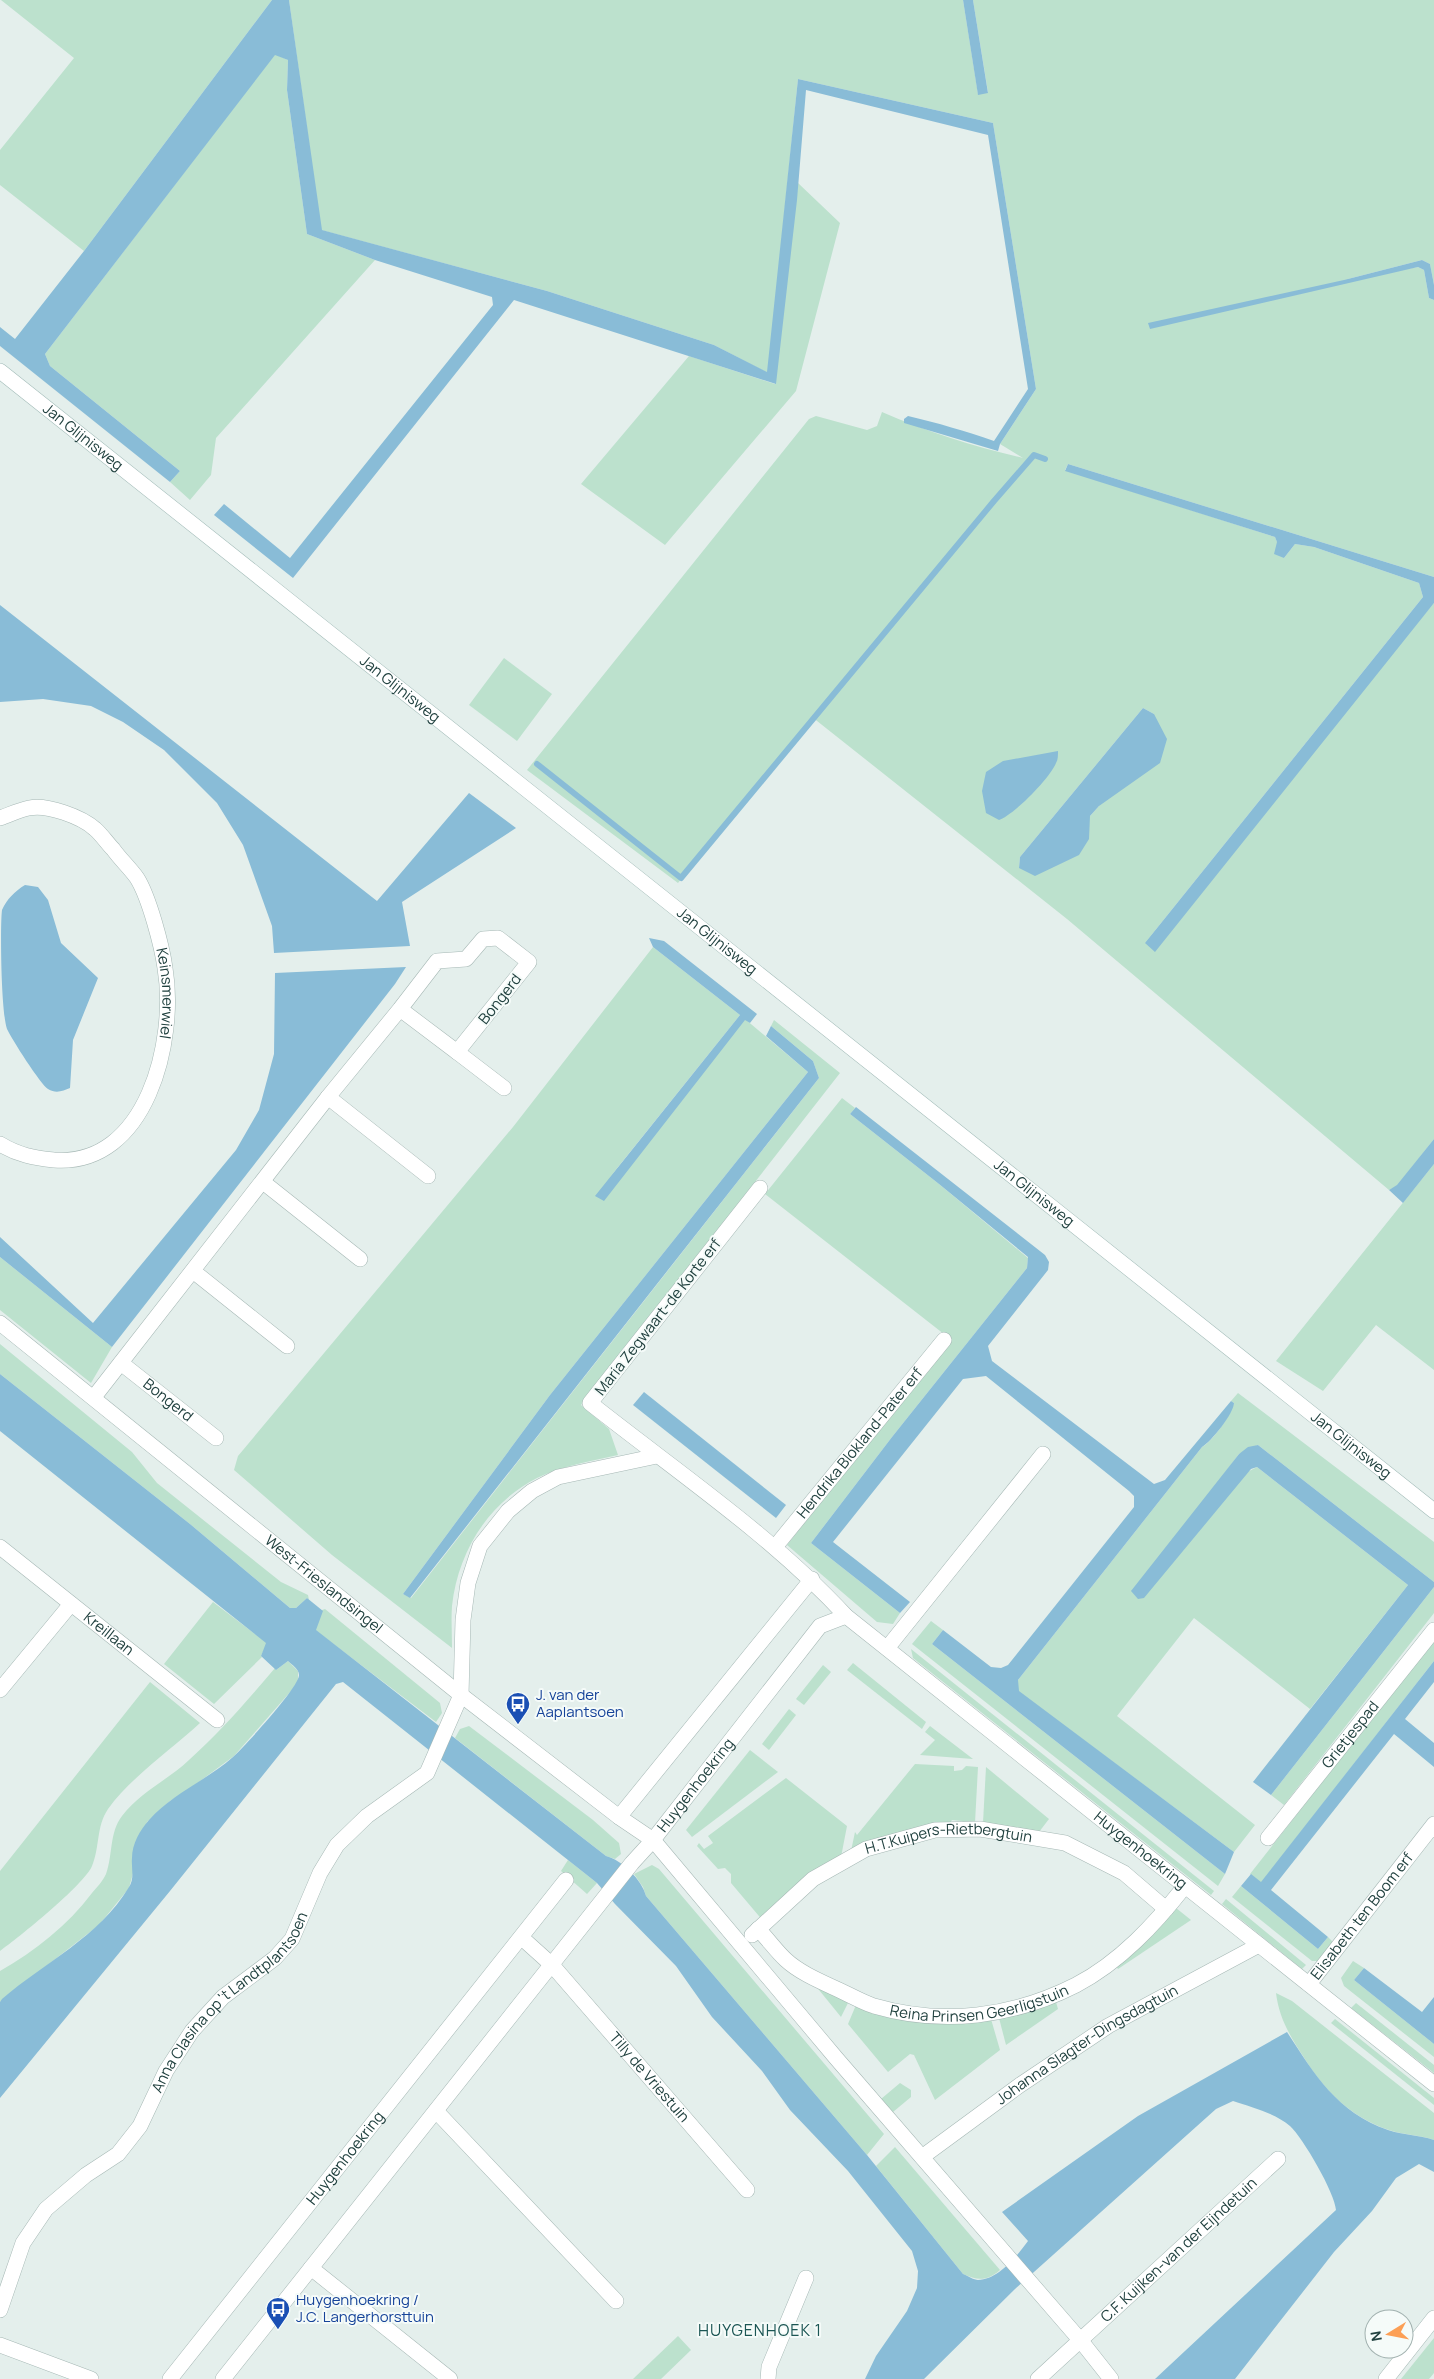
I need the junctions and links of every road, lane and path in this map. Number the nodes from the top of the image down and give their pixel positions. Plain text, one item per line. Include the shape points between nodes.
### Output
1 (0, 371) edge
2 (0, 818) edge
3 (400, 1009) junction
4 (458, 1052) junction
5 (504, 1088) dead end
6 (328, 1097) junction
7 (0, 1144) edge
8 (428, 1176) dead end
9 (263, 1182) junction
10 (760, 1188) dead end
11 (360, 1259) dead end
12 (193, 1271) junction
13 (0, 1322) edge
14 (944, 1340) dead end
15 (287, 1346) dead end
16 (121, 1363) junction
17 (94, 1397) junction
18 (216, 1438) dead end
19 (1043, 1454) dead end
20 (657, 1456) junction
21 (1434, 1511) edge
22 (0, 1547) edge
23 (775, 1547) junction
24 (812, 1579) junction
25 (71, 1604) junction
26 (846, 1616) junction
27 (1434, 1630) edge
28 (888, 1647) junction
29 (0, 1690) edge
30 (461, 1695) junction
31 (217, 1720) dead end
32 (619, 1817) junction
33 (1434, 1824) edge
34 (1268, 1838) dead end
35 (653, 1840) junction
36 (566, 1880) dead end
37 (1185, 1886) junction
38 (1166, 1909) junction
39 (758, 1929) junction
40 (522, 1938) junction
41 (742, 1945) junction
42 (1259, 1945) junction
43 (552, 1965) junction
44 (1309, 1984) junction
45 (1434, 2084) edge
46 (436, 2111) junction
47 (922, 2157) junction
48 (1278, 2159) dead end
49 (747, 2190) dead end
50 (311, 2268) junction
51 (806, 2278) dead end
52 (616, 2301) dead end
53 (0, 2310) edge
54 (1434, 2318) edge
55 (1081, 2341) junction
56 (0, 2345) edge
57 (91, 2379) edge
58 (170, 2379) edge
59 (223, 2379) edge
60 (450, 2379) edge
61 (768, 2379) edge
62 (1038, 2379) edge
63 (1111, 2379) edge
64 (1386, 2379) edge

1 - 21 street, Jan Glijnisweg
2 - 7 street, Keinsmerwiel via 30,807 64,812 95,829 138,879 156,928 166,969 168,1002 166,1036 155,1081 134,1119 110,1146 88,1156 62,1160 29,1158
3 - 4 street
3 - 4 street, Bongerd via 437,961 466,959 483,939 498,938 529,962
3 - 6 street, Bongerd
4 - 5 street
6 - 8 street
6 - 9 street, Bongerd
9 - 11 street
9 - 12 street, Bongerd
10 - 20 street, Maria Zegwaart-de Korte erf via 590,1404
12 - 15 street
12 - 16 street, Bongerd
13 - 17 street, West-Frieslandsingel
14 - 23 street, Hendrika Blokland-Pater erf
16 - 17 street, Bongerd
16 - 18 street, Bongerd
17 - 30 street, West-Frieslandsingel
19 - 28 street
20 - 23 street, Huygenhoekring
20 - 30 street via 558,1477 532,1491 508,1511 480,1546 468,1584 462,1620
22 - 25 street, Kreillaan
23 - 24 street, Huygenhoekring
24 - 26 street, Huygenhoekring
24 - 32 street
25 - 29 street
25 - 31 street, Kreillaan
26 - 28 street, Huygenhoekring
26 - 35 street, Huygenhoekring via 820,1626
27 - 34 street, Grietjespad
28 - 37 street, Huygenhoekring
30 - 32 street, West-Frieslandsingel
30 - 53 street, Anna Clasina op 't Landtplantsoen via 427,1773 366,1816 337,1845 320,1873 292,1939 274,1958 223,1997 192,2032 166,2071 140,2126 118,2154 86,2175 46,2209 23,2244
32 - 35 street, West-Frieslandsingel
33 - 44 street, Elisabeth ten Boom erf
35 - 41 street
35 - 43 street, Huygenhoekring
36 - 40 street, Huygenhoekring
37 - 38 street, Reina Prinsen Geerligstuin
37 - 42 street, Huygenhoekring
38 - 39 street, H.T.Kuipers-Rietbergtuin via 1124,1873 1065,1843 980,1828 935,1830 866,1849 814,1879
38 - 39 street, Reina Prinsen Geerligstuin via 1124,1952 1077,1984 1030,2005 982,2016 929,2016 873,2006 825,1984 787,1961
39 - 41 street, H.T.Kuipers-Rietbergtuin
40 - 43 street
40 - 58 street, Huygenhoekring
41 - 47 street
42 - 44 street, Huygenhoekring
42 - 47 street, Johanna Slagter-Dingsdagtuin via 1108,2026
43 - 46 street, Huygenhoekring
43 - 49 street, Tilly de Vriestuin
44 - 45 street, Huygenhoekring
46 - 50 street, Huygenhoekring
46 - 52 street
47 - 55 street
48 - 55 street, C.F. Kuijken-van der Eijndetuin
50 - 59 street, Huygenhoekring
50 - 60 street
51 - 61 street via 769,2366
54 - 64 street
55 - 62 street, C.F. Kuijken-van der Eijndetuin
55 - 63 street
56 - 57 street

